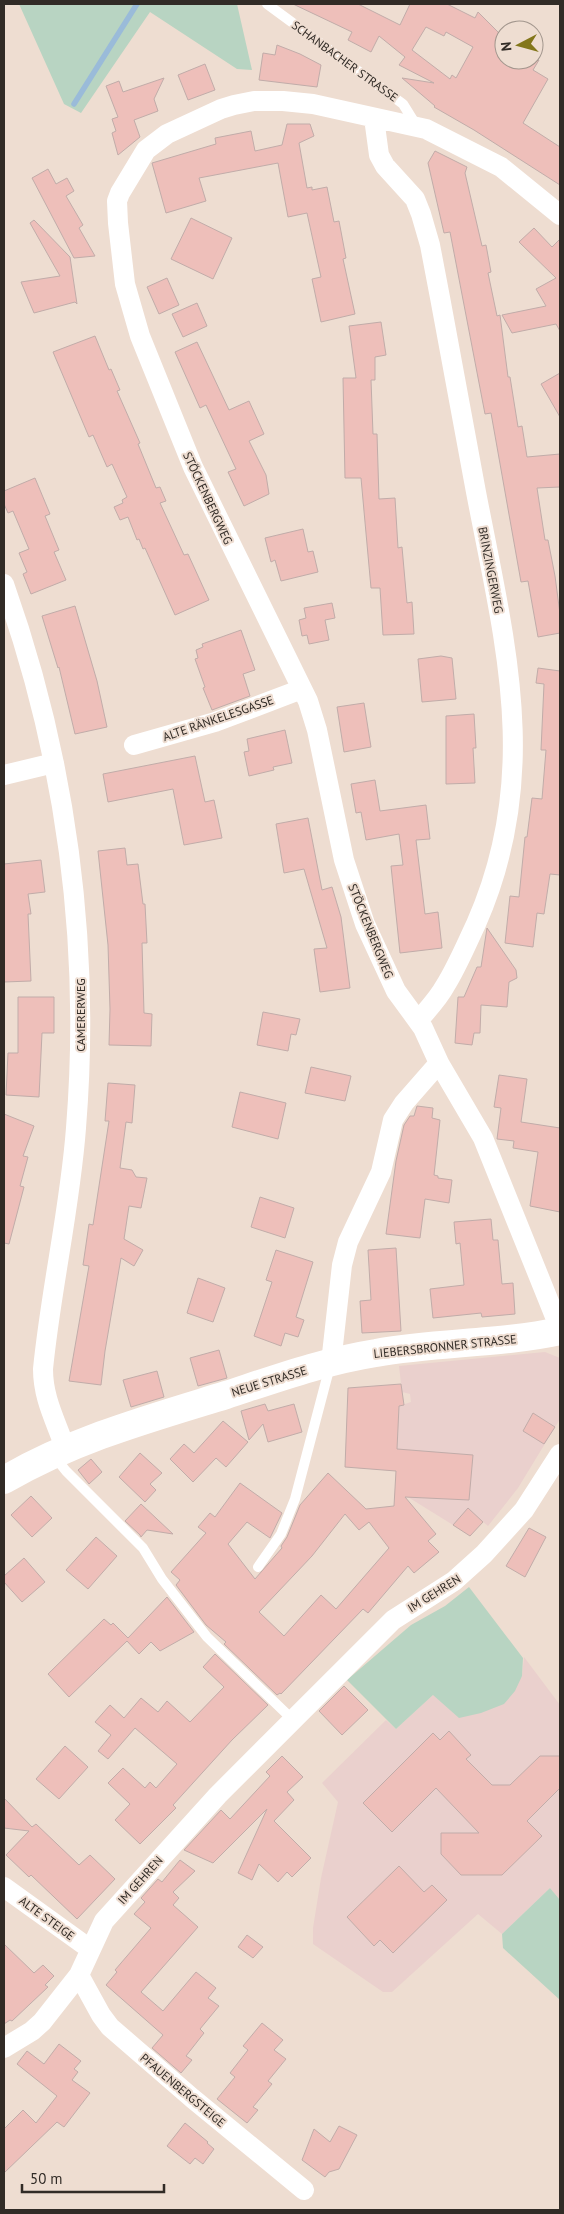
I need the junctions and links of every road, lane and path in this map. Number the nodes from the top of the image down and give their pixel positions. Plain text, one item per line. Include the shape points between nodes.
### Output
1 (266, 4) edge
2 (374, 118) junction
3 (416, 125) junction
4 (560, 215) edge
5 (4, 584) edge
6 (302, 689) junction
7 (134, 745) dead end
8 (54, 763) junction
9 (4, 776) edge
10 (418, 1021) junction
11 (439, 1063) junction
12 (560, 1330) edge
13 (331, 1363) junction
14 (59, 1451) junction
15 (560, 1454) edge
16 (4, 1480) edge
17 (258, 1567) dead end
18 (292, 1719) junction
19 (4, 1887) edge
20 (90, 1949) junction
21 (79, 1975) junction
22 (4, 2048) edge
23 (304, 2190) dead end

1 - 3 lane, SCHANBACHER STRASSE via 403,104
2 - 3 street, SCHANBACHER STRASSE
2 - 6 street, STÖCKENBERGWEG via 283,101 254,101 221,109 152,144 141,156 117,201 125,284 140,336 190,460
2 - 10 street, BRINZINGERWEG via 379,155 415,200 430,245 502,634 513,728 512,786 498,864 480,914 451,976
3 - 4 street, SCHANBACHER STRASSE via 501,167
5 - 8 street, CAMERERWEG via 36,684
6 - 7 street, ALTE RÄNKELESGASSE via 215,722
6 - 10 street, STÖCKENBERGWEG via 317,730 340,845 359,908 396,991
8 - 9 street
8 - 14 street, CAMERERWEG via 73,879 81,999 76,1129 43,1369 43,1386
10 - 11 street, STÖCKENBERGWEG
11 - 12 street, STÖCKENBERGWEG via 474,1120 494,1161
11 - 13 street via 396,1115 381,1172 345,1250
12 - 13 street, LIEBERSBRONNER STRASSE via 512,1339 387,1351
13 - 14 street, NEUE STRASSE via 140,1420
13 - 17 lane via 294,1499 281,1534
14 - 16 street, NEUE STRASSE
14 - 18 lane via 66,1472 143,1548 162,1579 207,1637
15 - 18 street, IM GEHREN via 524,1510 484,1554 454,1581 393,1620
18 - 20 street, IM GEHREN via 137,1882 104,1921
19 - 20 street, ALTE STEIGE
20 - 21 street, IM GEHREN
21 - 22 street, IM GEHREN via 37,2027
21 - 23 street, PFAUENBERGSTEIGE via 110,2027

